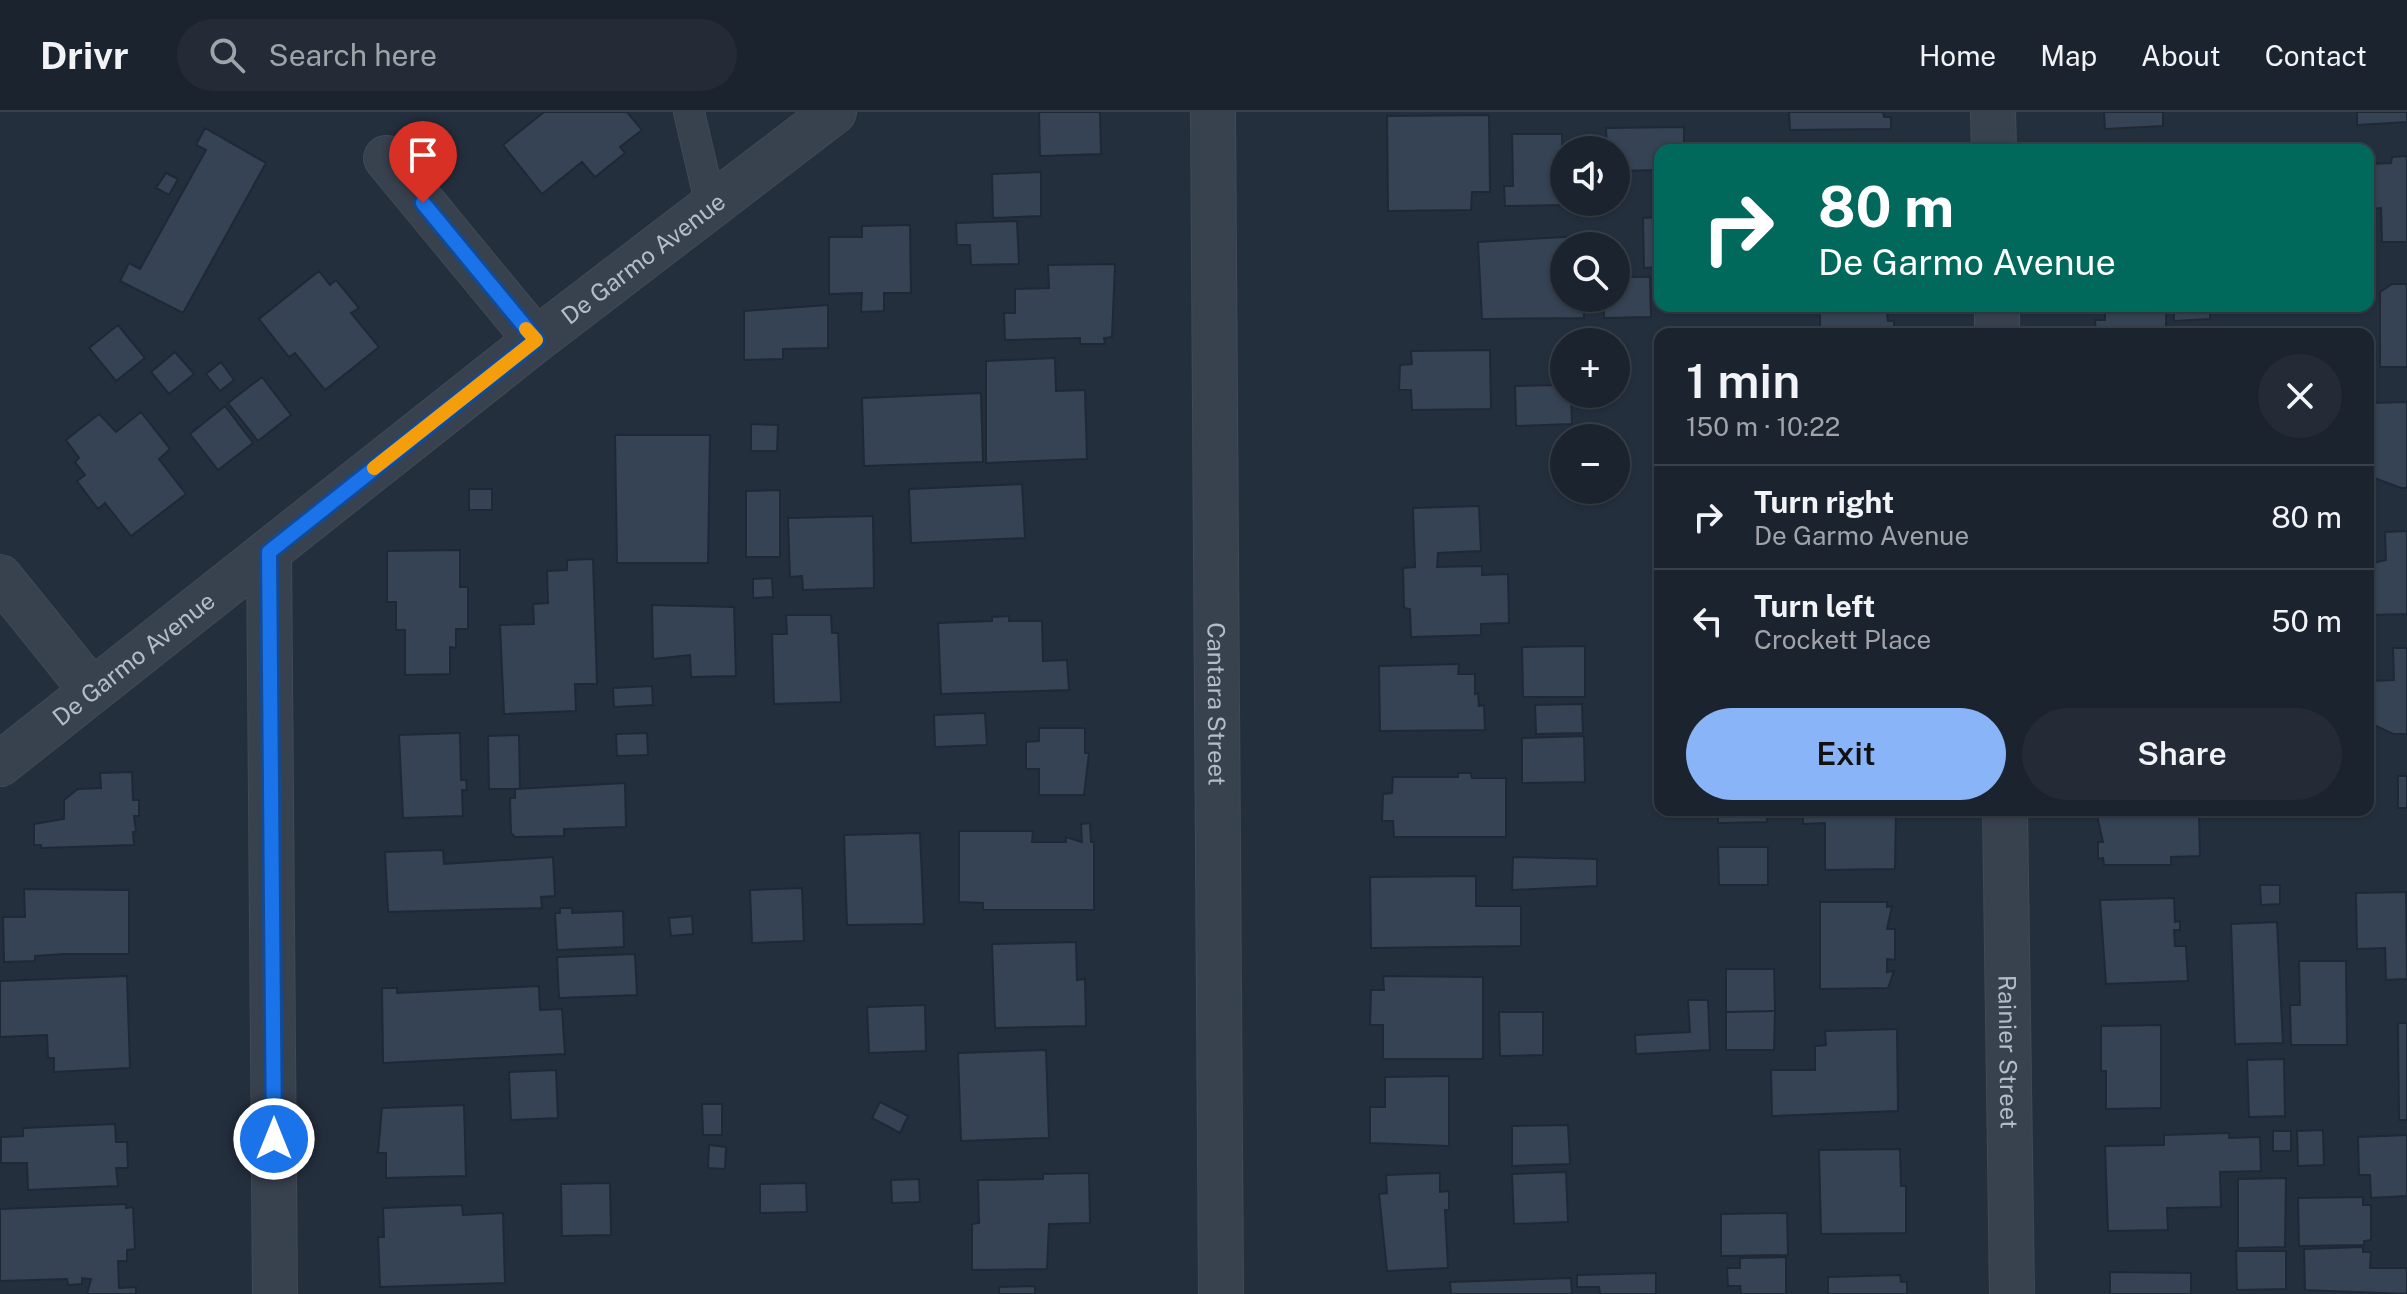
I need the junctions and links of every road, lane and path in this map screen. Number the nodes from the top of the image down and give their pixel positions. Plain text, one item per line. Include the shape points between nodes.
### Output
1 (689, 112) edge
2 (834, 112) edge
3 (1213, 112) edge
4 (1993, 112) edge
5 (1994, 144) edge
6 (386, 158) dead end
7 (711, 206) junction
8 (536, 340) junction
9 (269, 552) junction
10 (0, 577) edge
11 (92, 691) junction
12 (0, 764) edge
13 (2005, 816) edge
14 (275, 1294) edge
15 (1221, 1294) edge
16 (2012, 1294) edge

1 - 7 lane
2 - 7 street, De Garmo Avenue
3 - 15 street, Cantara Street
4 - 5 street
6 - 8 street
7 - 8 street, De Garmo Avenue
8 - 9 street, De Garmo Avenue
9 - 11 street, De Garmo Avenue
9 - 14 street
10 - 11 street
11 - 12 street, De Garmo Avenue
13 - 16 street, Rainier Street

